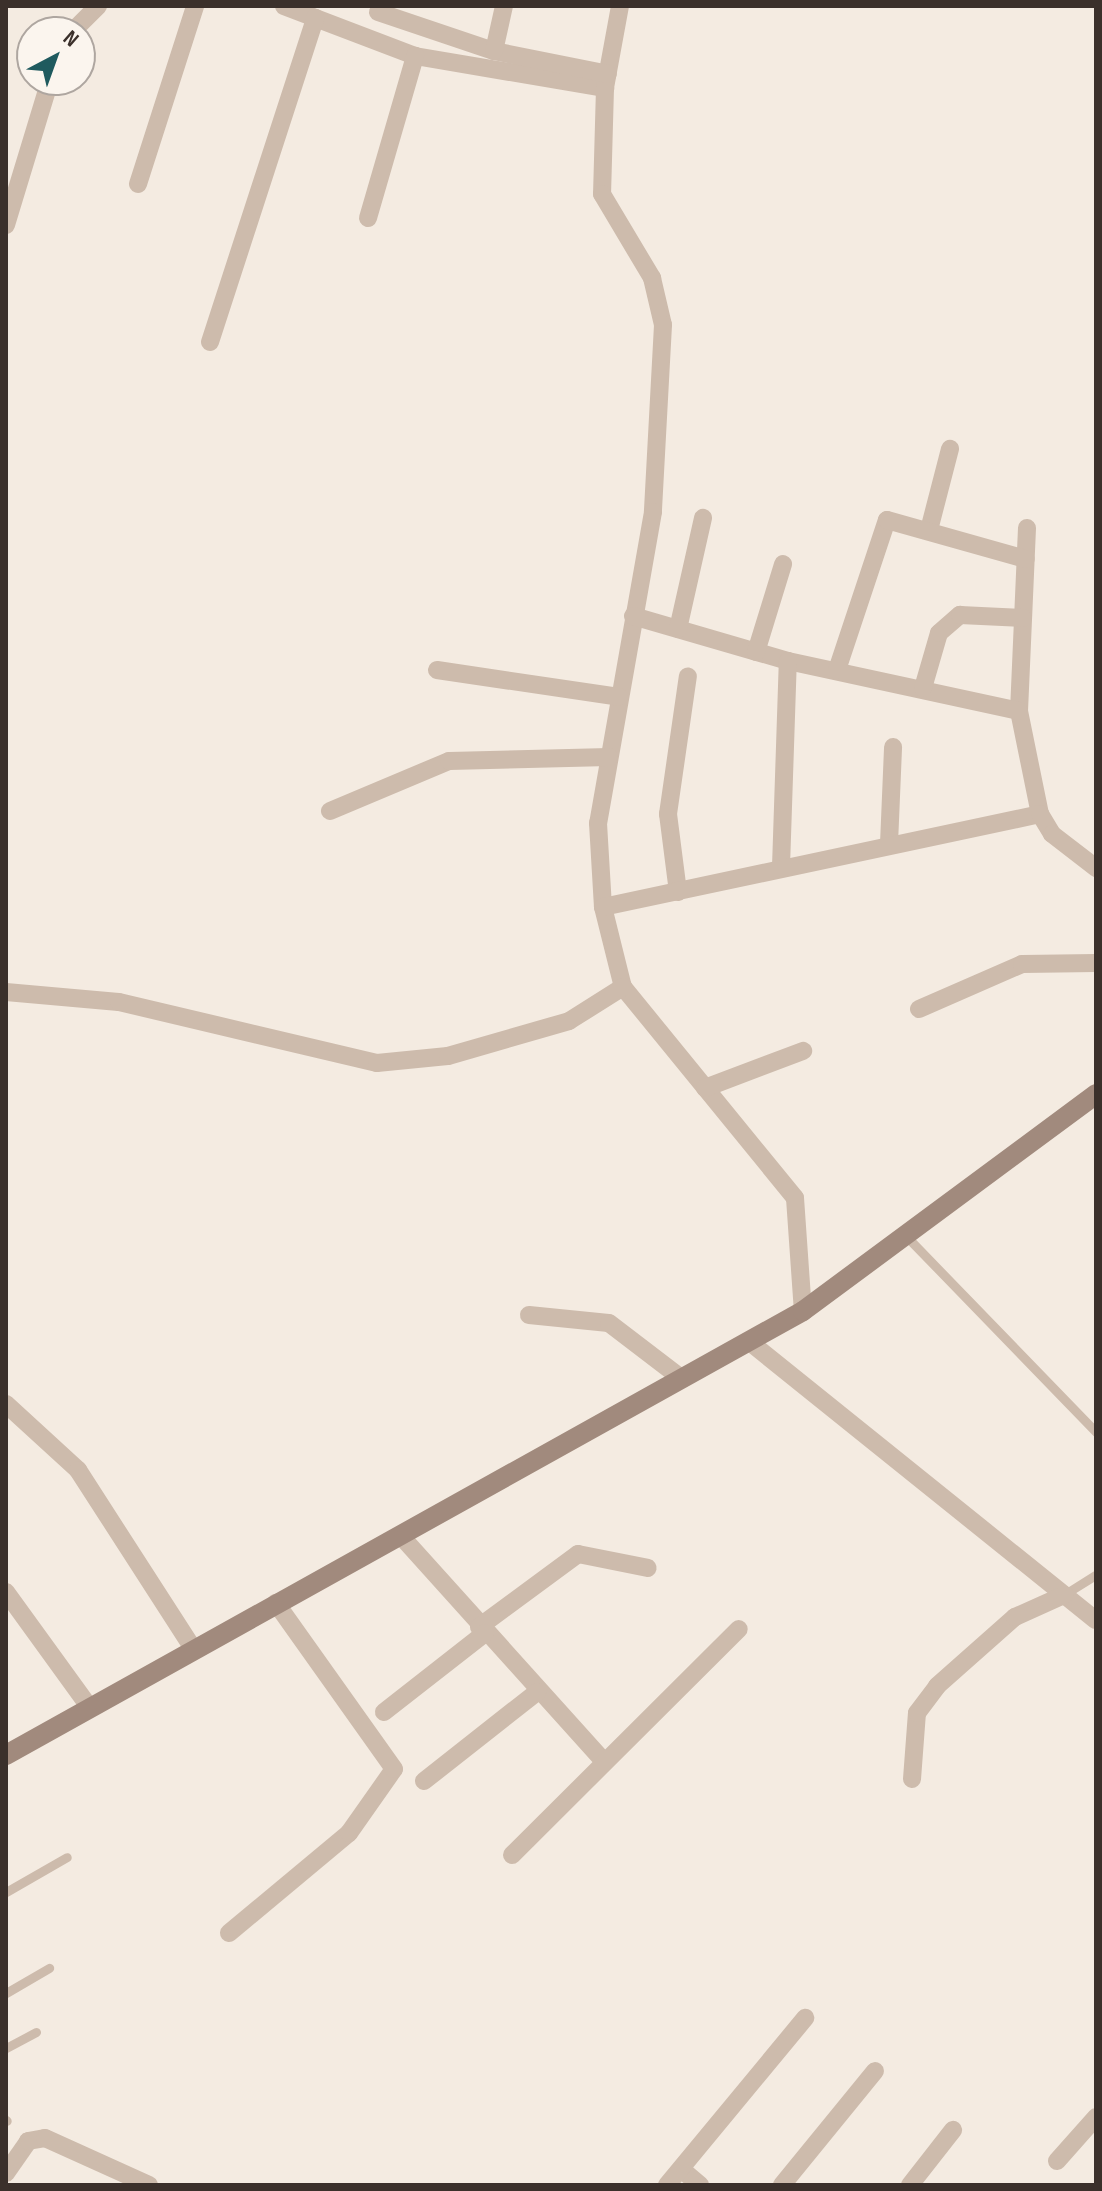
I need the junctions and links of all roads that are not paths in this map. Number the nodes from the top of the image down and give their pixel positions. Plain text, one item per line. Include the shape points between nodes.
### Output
1 (195, 6) edge
2 (284, 6) edge
3 (504, 6) edge
4 (620, 6) edge
5 (378, 12) dead end
6 (315, 18) junction
7 (494, 51) junction
8 (415, 56) junction
9 (606, 81) junction
10 (45, 96) edge
11 (138, 184) dead end
12 (368, 218) dead end
13 (6, 225) edge
14 (210, 342) dead end
15 (950, 449) dead end
16 (703, 518) dead end
17 (1027, 528) dead end
18 (929, 530) junction
19 (1026, 559) junction
20 (783, 564) dead end
21 (633, 616) junction
22 (1023, 618) junction
23 (678, 629) junction
24 (756, 652) junction
25 (788, 661) junction
26 (437, 670) dead end
27 (837, 670) junction
28 (688, 676) dead end
29 (923, 688) junction
30 (619, 697) junction
31 (1019, 711) junction
32 (893, 747) dead end
33 (609, 757) junction
34 (330, 811) dead end
35 (1040, 814) junction
36 (889, 844) junction
37 (781, 867) junction
38 (1096, 868) edge
39 (678, 892) junction
40 (603, 907) junction
41 (1096, 963) edge
42 (623, 987) junction
43 (6, 992) edge
44 (919, 1009) dead end
45 (803, 1051) dead end
46 (705, 1088) junction
47 (1096, 1094) edge
48 (907, 1237) junction
49 (803, 1311) junction
50 (529, 1315) dead end
51 (751, 1343) junction
52 (681, 1378) junction
53 (6, 1404) edge
54 (1096, 1432) edge
55 (401, 1536) junction
56 (648, 1568) dead end
57 (1096, 1575) edge
58 (6, 1592) edge
59 (1064, 1595) junction
60 (276, 1603) junction
61 (1096, 1620) edge
62 (739, 1629) dead end
63 (482, 1630) junction
64 (194, 1650) junction
65 (537, 1692) junction
66 (90, 1708) junction
67 (384, 1712) dead end
68 (6, 1755) edge
69 (602, 1759) junction
70 (912, 1779) dead end
71 (424, 1781) dead end
72 (512, 1855) dead end
73 (67, 1857) dead end
74 (6, 1892) edge
75 (229, 1933) dead end
76 (49, 1968) dead end
77 (6, 1993) edge
78 (805, 2018) dead end
79 (36, 2032) dead end
80 (6, 2048) edge
81 (875, 2071) dead end
82 (1096, 2117) edge
83 (953, 2130) dead end
84 (1057, 2161) dead end
85 (681, 2169) junction
86 (6, 2173) edge
87 (149, 2185) edge
88 (667, 2185) edge
89 (700, 2185) edge
90 (782, 2185) edge
91 (910, 2185) edge

1 - 11 street
2 - 6 street
3 - 7 street
4 - 9 street
5 - 7 street
6 - 8 street
6 - 14 street
7 - 9 street
8 - 9 street
8 - 12 street
9 - 21 street via 602,194 652,278 663,325 653,512
10 - 13 street
15 - 18 street
16 - 23 street
17 - 19 street
18 - 19 street
18 - 27 street via 895,520 882,525
19 - 22 street
20 - 24 street
21 - 23 street
21 - 30 street
22 - 29 street via 960,615 939,633
22 - 31 street
23 - 24 street
24 - 25 street
25 - 27 street
25 - 37 street
26 - 30 street
27 - 29 street
28 - 39 street via 669,801
29 - 31 street
30 - 33 street
31 - 35 street
32 - 36 street
33 - 34 street via 449,761
33 - 40 street via 598,823
35 - 36 street
35 - 38 street via 1052,834
36 - 37 street
37 - 39 street
39 - 40 street
40 - 42 street
41 - 44 street via 1022,964
42 - 43 street via 569,1021 448,1056 377,1063 119,1002
42 - 46 street
45 - 46 street
46 - 49 street via 795,1198
47 - 48 main road
48 - 49 main road
48 - 54 lane
49 - 51 main road
50 - 52 street via 609,1323
51 - 52 main road
51 - 59 street
52 - 55 main road
53 - 64 street via 78,1470
55 - 60 main road
55 - 63 street
56 - 63 street via 578,1554
57 - 59 lane
58 - 66 street
59 - 61 street
59 - 70 street via 1015,1617 937,1686 917,1713
60 - 64 main road
60 - 75 street via 394,1769 358,1824
62 - 69 street
63 - 65 street
63 - 67 street
64 - 66 main road
65 - 69 street
65 - 71 street
66 - 68 main road
69 - 72 street
73 - 74 lane
76 - 77 lane
78 - 85 street
79 - 80 lane
81 - 90 street
82 - 84 street
83 - 91 street
85 - 88 street
85 - 89 street
86 - 87 street via 28,2141 45,2138

